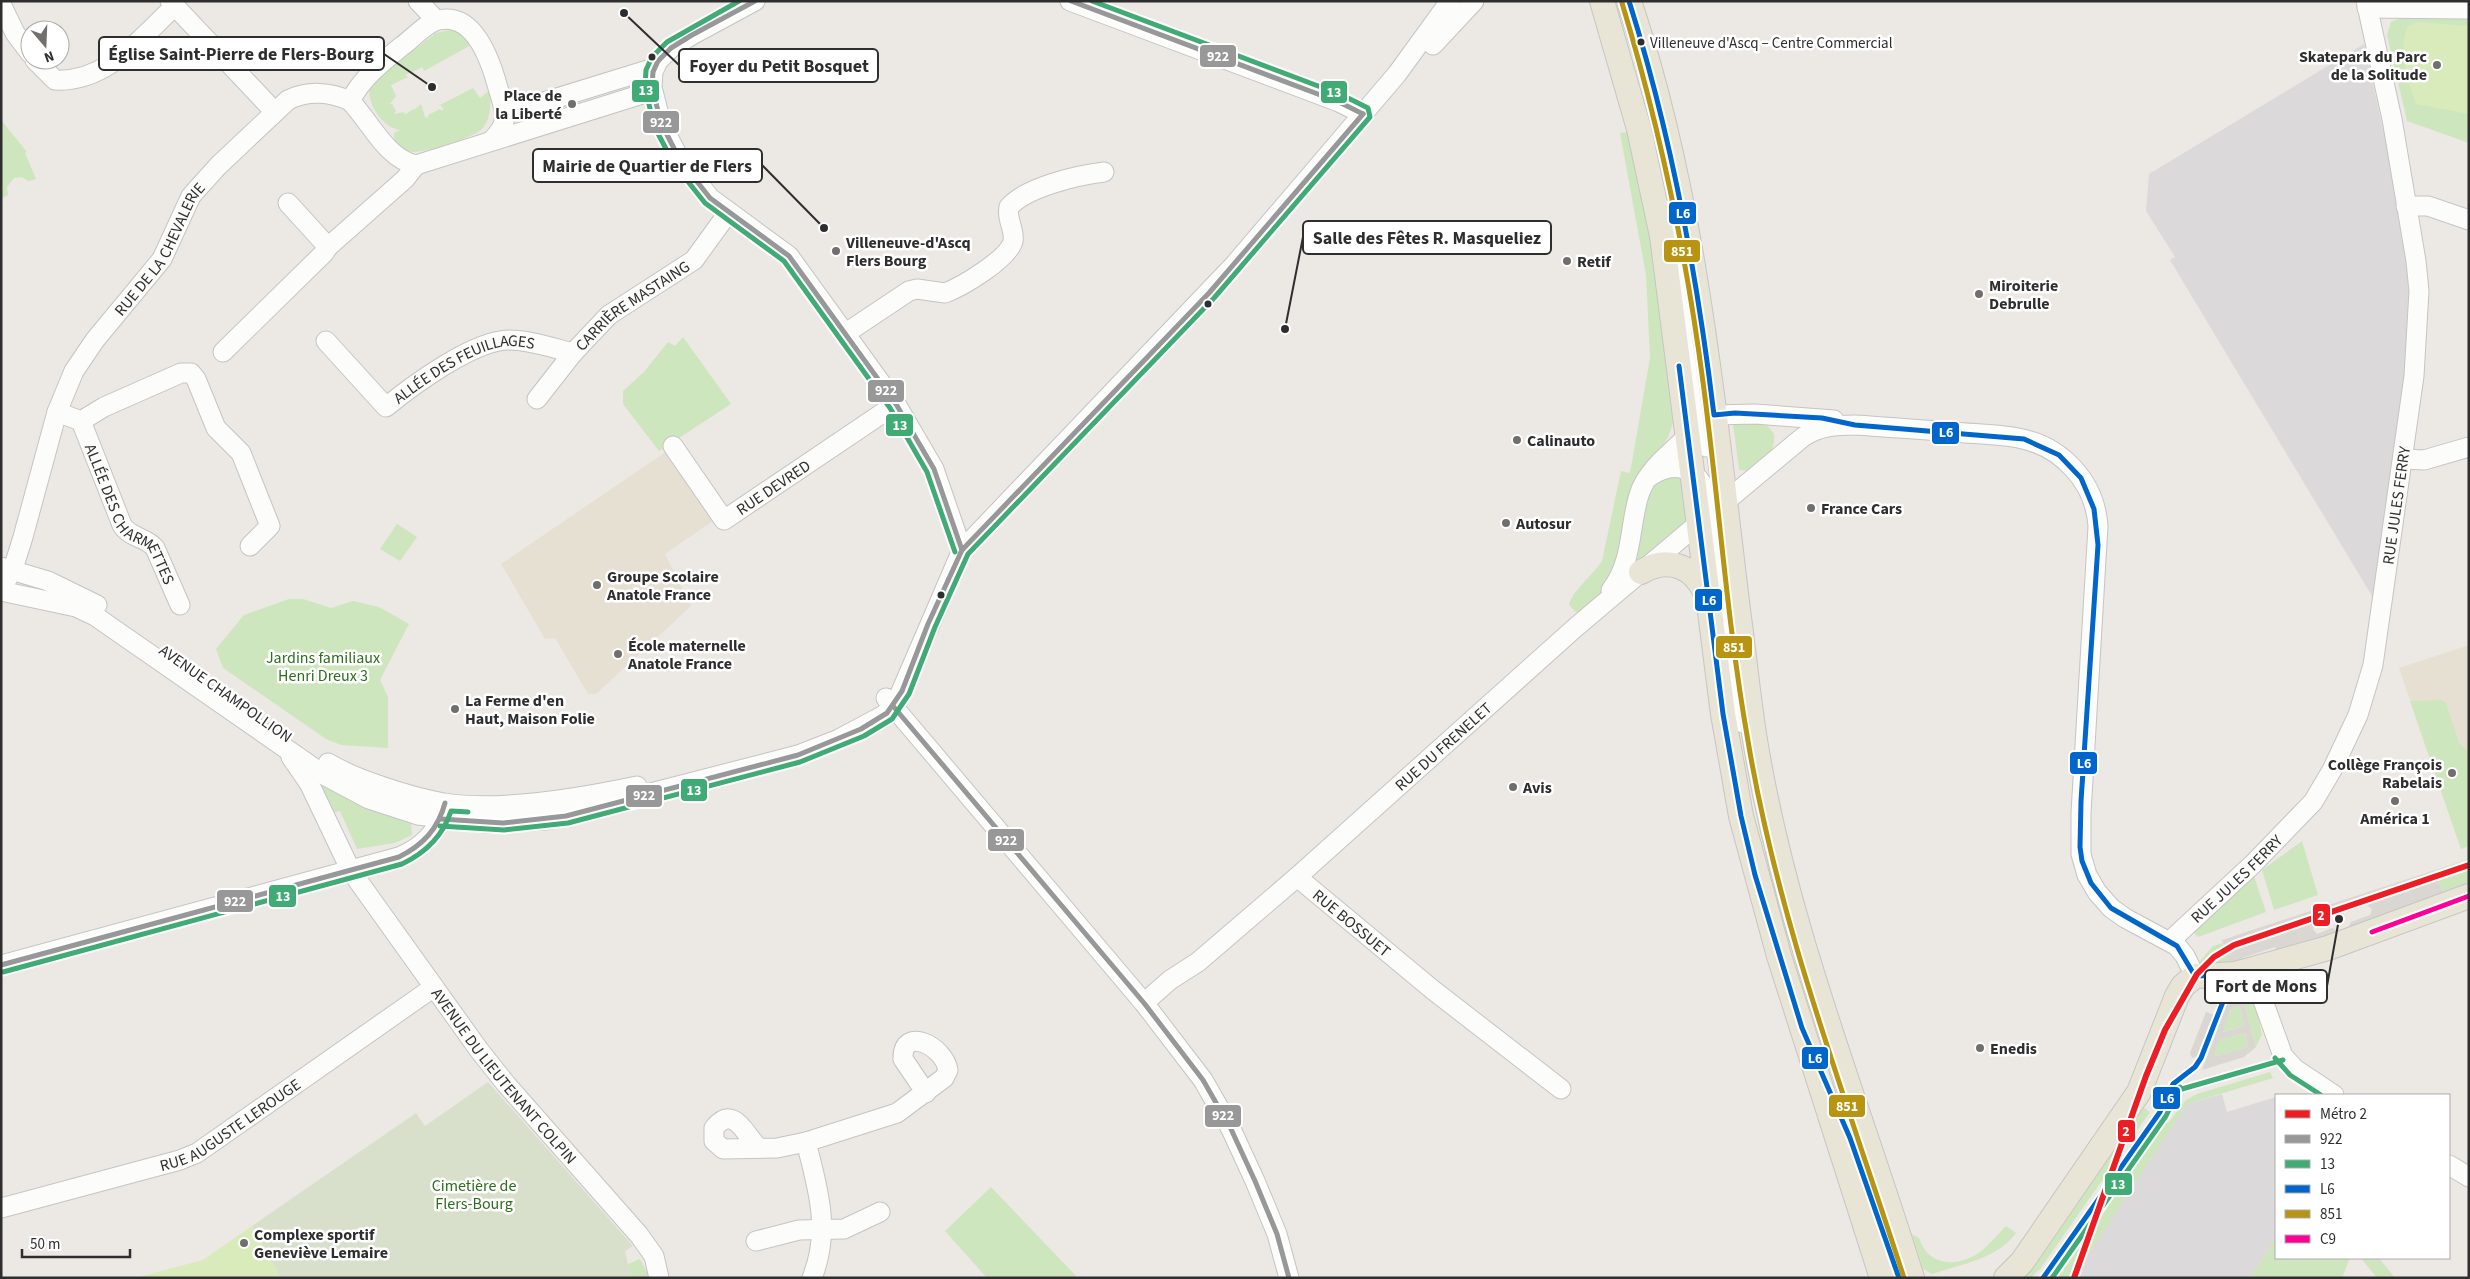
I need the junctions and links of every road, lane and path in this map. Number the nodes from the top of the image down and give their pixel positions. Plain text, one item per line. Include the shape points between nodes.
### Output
1 (418, 1) edge
2 (754, 1) edge
3 (1070, 1) edge
4 (1450, 1) edge
5 (1474, 1) edge
6 (1602, 1) edge
7 (1616, 1) edge
8 (1, 4) edge
9 (173, 4) edge
10 (2367, 5) edge
11 (1632, 9) edge
12 (2469, 9) edge
13 (436, 20) junction
14 (20, 40) edge
15 (654, 68) junction
16 (46, 70) edge
17 (1397, 74) junction
18 (652, 91) junction
19 (350, 101) junction
20 (274, 111) junction
21 (505, 114) junction
22 (1363, 114) junction
23 (492, 140) junction
24 (416, 165) junction
25 (1104, 172) dead end
26 (288, 203) dead end
27 (2406, 206) junction
28 (728, 213) junction
29 (2469, 220) edge
30 (328, 247) junction
31 (846, 333) junction
32 (326, 341) dead end
33 (223, 352) dead end
34 (573, 353) junction
35 (537, 399) dead end
36 (896, 404) junction
37 (57, 412) junction
38 (81, 421) junction
39 (1702, 424) junction
40 (1855, 425) junction
41 (673, 446) dead end
42 (2469, 446) edge
43 (2403, 458) junction
44 (1763, 470) junction
45 (1692, 472) junction
46 (1721, 474) junction
47 (1649, 476) junction
48 (1711, 513) junction
49 (250, 546) dead end
50 (962, 550) junction
51 (7, 568) edge
52 (1641, 572) junction
53 (1, 585) edge
54 (1, 591) edge
55 (1708, 600) junction
56 (180, 604) dead end
57 (1589, 616) junction
58 (890, 702) junction
59 (283, 746) junction
60 (443, 811) junction
61 (351, 871) junction
62 (1297, 878) junction
63 (2469, 896) edge
64 (2170, 941) junction
65 (1, 965) edge
66 (2252, 970) junction
67 (2195, 976) junction
68 (434, 987) junction
69 (1144, 1002) junction
70 (1802, 1028) junction
71 (1562, 1089) dead end
72 (926, 1093) dead end
73 (2332, 1094) edge
74 (806, 1142) junction
75 (759, 1148) dead end
76 (2450, 1166) edge
77 (2469, 1177) edge
78 (1, 1208) edge
79 (880, 1212) dead end
80 (822, 1230) junction
81 (756, 1241) dead end
82 (659, 1278) edge
83 (812, 1278) edge
84 (1289, 1278) edge
85 (1882, 1278) edge
86 (1899, 1278) edge
87 (1912, 1278) edge
88 (2006, 1278) edge

1 - 13 street
2 - 15 street via 678,44 661,57
3 - 22 street via 1339,102
4 - 17 street
5 - 17 street via 1430,49
6 - 39 main road via 1639,129
7 - 11 street
8 - 14 street
9 - 16 street via 119,60 71,80 56,80
9 - 20 street
10 - 12 street
10 - 27 street, RUE JULES FERRY via 2392,119
11 - 39 main road via 1649,60 1695,268
13 - 19 street via 374,69
13 - 21 street via 462,24 479,41 492,68
15 - 18 street
15 - 21 street
17 - 22 street
18 - 23 street
18 - 28 street via 660,123 674,150 703,190
19 - 20 street, RUE DE LA CHEVALERIE via 328,94 305,94 288,100
19 - 24 street via 395,155
20 - 37 street, RUE DE LA CHEVALERIE via 191,196 162,259 84,355
21 - 23 street via 502,128
22 - 50 street via 1208,293
23 - 24 street
24 - 30 street via 405,179
25 - 31 street via 1073,176 1022,197 1009,206 1012,243 997,261 945,293 910,291
26 - 30 street
27 - 29 street via 2428,206
27 - 43 street, RUE JULES FERRY via 2416,261 2418,303 2414,376
28 - 31 street via 789,256
28 - 34 street, CARRIÈRE MASTAING via 694,260 617,309
30 - 33 street
31 - 36 street
32 - 34 street, ALLÉE DES FEUILLAGES via 386,407 413,385 490,343 518,340
34 - 35 street, CARRIÈRE MASTAING
36 - 41 street, RUE DEVRED via 724,520
36 - 50 street via 934,469
37 - 38 street, ALLÉE DES CHARMETTES
37 - 51 street, RUE DE LA CHEVALERIE
38 - 49 street, ALLÉE DES CHARMETTES via 163,380 191,373 216,428 241,453 270,526
38 - 56 street, ALLÉE DES CHARMETTES via 122,524 129,533 155,548
39 - 40 street via 1735,413 1822,418
39 - 45 main road
39 - 46 main road
39 - 47 street, RUE DU FRENELET
40 - 44 street, RUE DU FRENELET via 1825,427 1810,432
40 - 64 street via 2024,439 2059,456 2086,486 2097,512 2098,545 2080,854 2091,883 2111,908
42 - 43 street via 2424,460
43 - 64 street, RUE JULES FERRY via 2378,644 2366,696 2350,733 2313,802 2253,864
44 - 46 street via 1749,478
44 - 48 street, RUE DU FRENELET
45 - 47 street via 1682,466 1671,466
45 - 48 main road
46 - 48 main road
47 - 57 street, RUE DU FRENELET via 1638,496 1624,569
48 - 52 street, RUE DU FRENELET
48 - 55 main road
48 - 87 main road via 1768,806 1803,941
50 - 58 street via 914,658
51 - 53 street
51 - 60 street, AVENUE CHAMPOLLION via 48,581 106,610 333,766
52 - 55 main road via 1663,563 1682,567 1698,579
52 - 57 street, RUE DU FRENELET
54 - 59 street, AVENUE CHAMPOLLION via 76,607 95,616
55 - 70 main road via 1723,714 1742,816 1765,912
57 - 62 street, RUE DU FRENELET
58 - 60 street via 806,740 641,785 601,793 470,805
58 - 69 street
59 - 60 street, AVENUE CHAMPOLLION via 324,775 369,799 408,813
59 - 61 street, AVENUE CHAMPOLLION via 309,783
60 - 61 street via 431,835 410,852
61 - 65 street
61 - 68 street, AVENUE DU LIEUTENANT COLPIN
62 - 69 street, RUE BOSSUET via 1198,962
62 - 71 street, RUE BOSSUET via 1433,990
63 - 66 main road via 2347,941
64 - 67 street via 2185,956
66 - 67 main road
66 - 73 street via 2283,1056 2294,1069
67 - 88 main road via 2177,996 2139,1092 2022,1262
68 - 78 street, RUE AUGUSTE LEROUGE via 197,1153
68 - 82 street, AVENUE DU LIEUTENANT COLPIN via 506,1084 639,1235 654,1256
69 - 84 street via 1203,1080 1228,1122 1268,1212
70 - 85 main road
70 - 86 main road via 1850,1138
72 - 74 street via 889,1117
74 - 75 street
74 - 80 street via 820,1200
76 - 77 street
79 - 80 street via 850,1227
80 - 81 street via 799,1230
80 - 83 street

